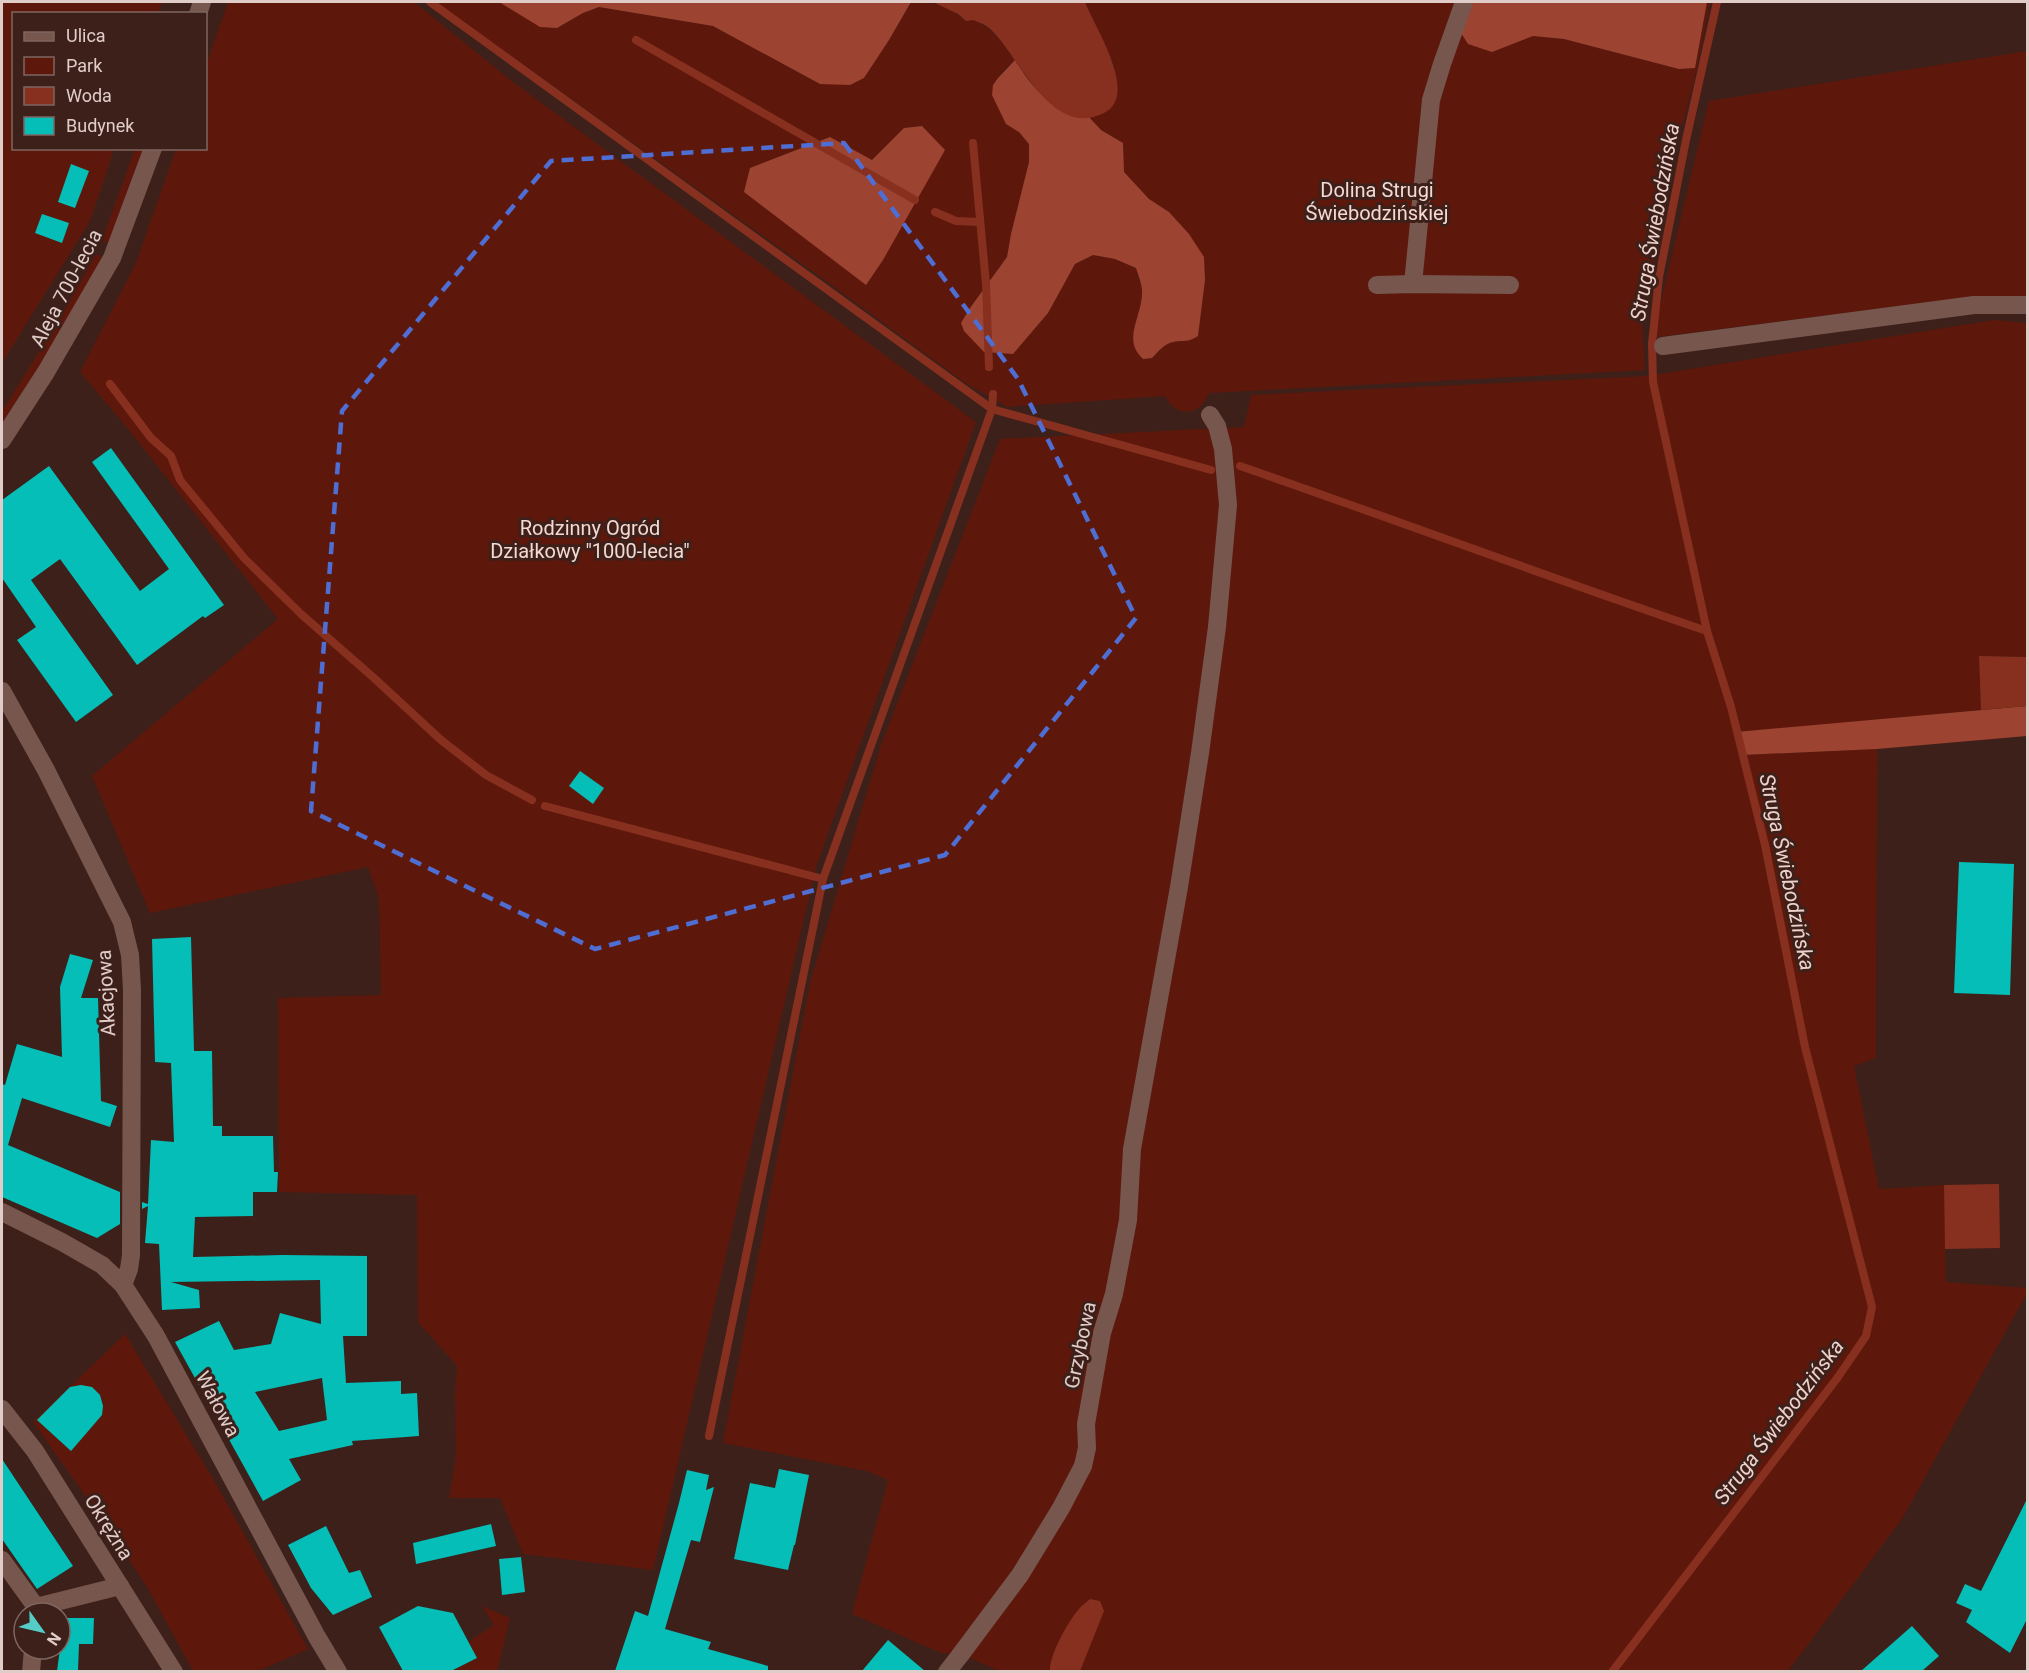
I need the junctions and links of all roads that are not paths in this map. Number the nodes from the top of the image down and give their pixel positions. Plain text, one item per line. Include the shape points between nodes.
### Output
1 (1464, 2) edge
2 (152, 150) edge
3 (1413, 284) junction
4 (1377, 285) dead end
5 (1510, 285) dead end
6 (2028, 305) edge
7 (1663, 346) dead end
8 (1210, 415) dead end
9 (2, 440) edge
10 (2, 691) edge
11 (2, 1212) edge
12 (123, 1285) junction
13 (4, 1417) edge
14 (2, 1560) edge
15 (120, 1586) junction
16 (30, 1601) edge
17 (68, 1601) edge
18 (174, 1671) edge
19 (338, 1671) edge
20 (947, 1671) edge

1 - 3 street via 1431,100
2 - 9 street, Aleja 700-lecia via 112,258
3 - 4 street
3 - 5 street
6 - 7 street via 1974,304
8 - 20 street, Grzybowa via 1223,449 1228,505 1217,627 1202,742 1132,1149 1128,1220 1102,1333 1086,1424 1087,1448 1083,1466 1061,1508 1020,1575
10 - 12 street, Akacjowa via 122,922 130,955 131,1255
11 - 12 street, Wałowa via 102,1265
12 - 19 street, Wałowa via 156,1336
13 - 15 street, Okrężna via 35,1451
14 - 16 street
15 - 17 street
15 - 18 street, Okrężna

